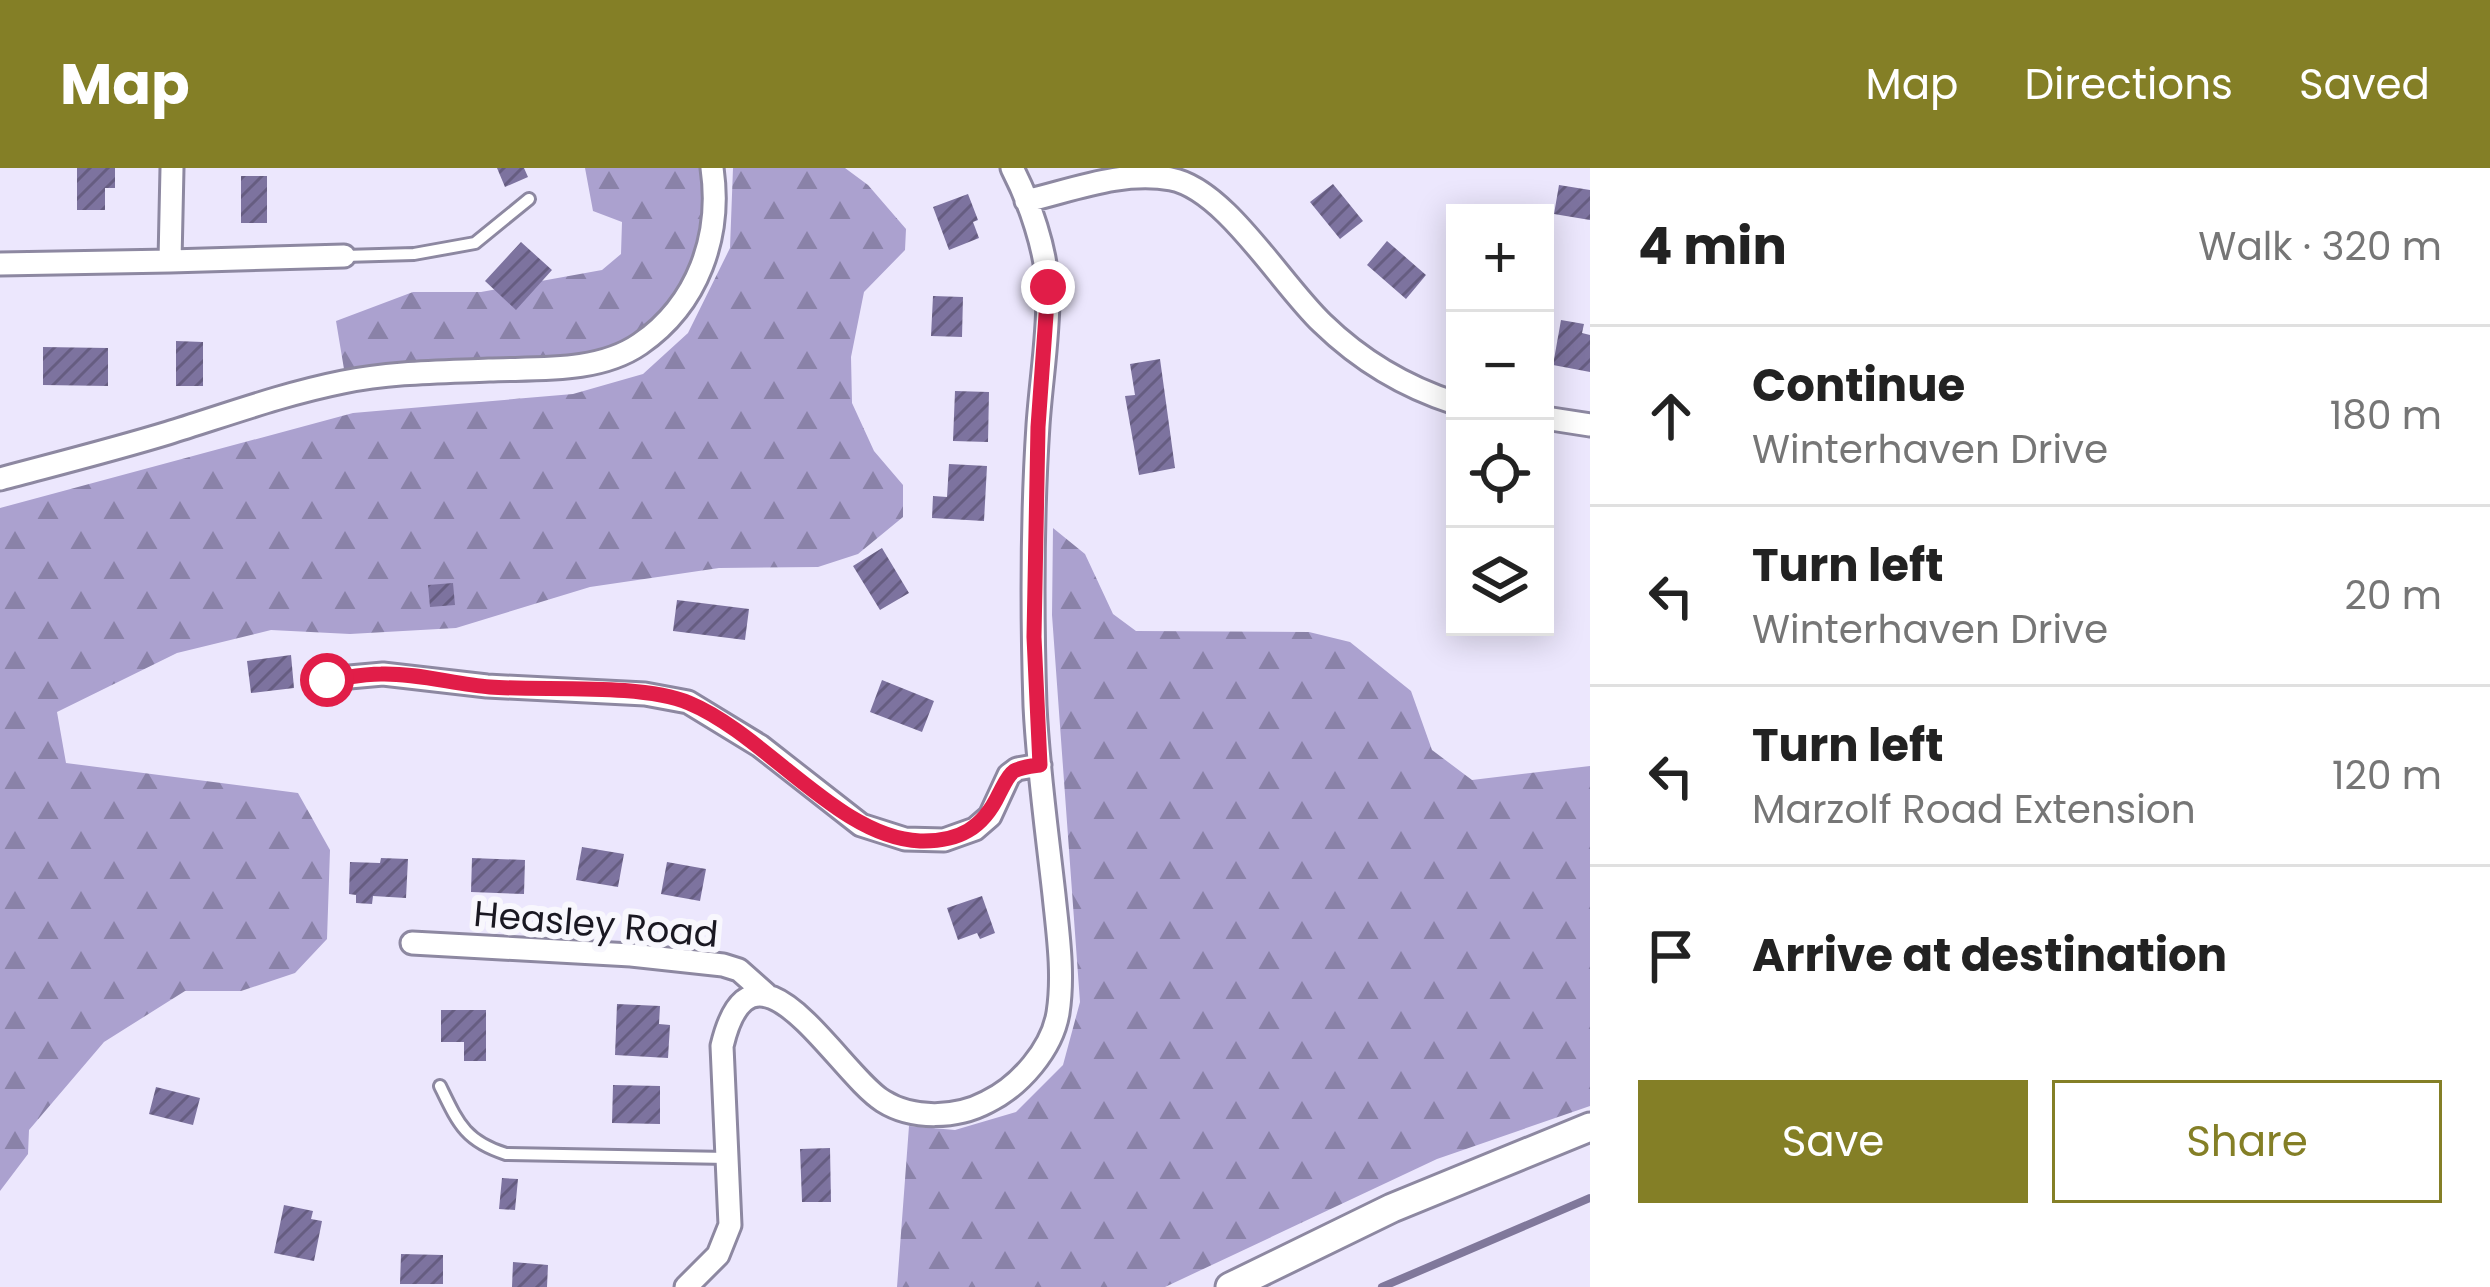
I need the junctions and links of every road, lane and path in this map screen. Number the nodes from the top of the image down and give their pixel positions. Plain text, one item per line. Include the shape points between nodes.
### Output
1 (172, 168) edge
2 (712, 168) edge
3 (1012, 168) edge
4 (529, 199) dead end
5 (1026, 200) junction
6 (344, 256) joint
7 (170, 261) junction
8 (0, 264) edge
9 (1446, 400) edge
10 (1554, 419) edge
11 (1590, 425) edge
12 (0, 478) edge
13 (327, 680) dead end
14 (1040, 765) junction
15 (412, 943) dead end
16 (766, 994) junction
17 (440, 1085) dead end
18 (1590, 1127) edge
19 (728, 1158) junction
20 (686, 1287) edge
21 (1230, 1287) edge

1 - 7 street
2 - 12 street via 714,220 693,286 661,328 614,357 346,381
3 - 5 street, Heasley Road
4 - 6 lane via 475,242
5 - 9 street via 1130,177 1192,185 1226,210 1350,348 1406,385
5 - 14 street, Heasley Road via 1048,287 1034,613
6 - 7 street
7 - 8 street
10 - 11 street
13 - 14 street via 383,674 688,702 861,825 905,839 944,840 975,829 1010,775
14 - 16 street, Heasley Road via 1060,953 1058,1014 1039,1056 1006,1089 960,1113 886,1104 810,1026
15 - 16 street, Heasley Road via 723,965
16 - 19 street via 734,1012 722,1046
17 - 19 lane via 470,1137 506,1154
18 - 21 street via 1432,1190
19 - 20 street via 727,1238

